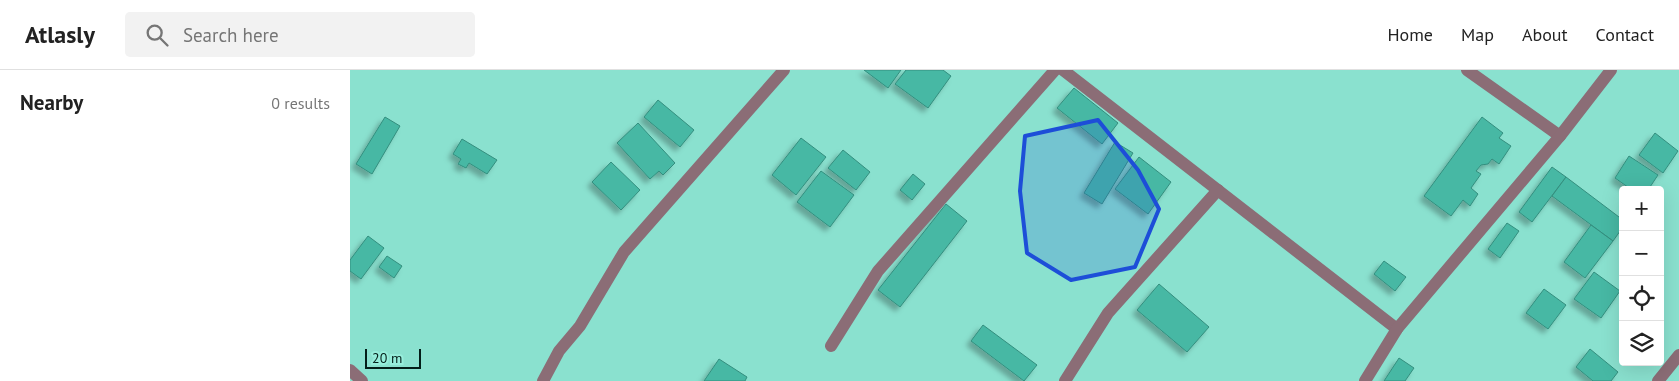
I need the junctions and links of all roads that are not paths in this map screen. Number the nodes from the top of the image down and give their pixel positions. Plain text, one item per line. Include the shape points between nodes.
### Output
1 (784, 70) edge
2 (1054, 70) edge
3 (1063, 70) edge
4 (1467, 70) edge
5 (1611, 70) edge
6 (1560, 136) junction
7 (1218, 190) junction
8 (1397, 329) junction
9 (831, 346) dead end
10 (1679, 355) edge
11 (350, 370) edge
12 (362, 381) edge
13 (543, 381) edge
14 (1065, 381) edge
15 (1365, 381) edge
16 (1658, 381) edge

1 - 13 street via 624,252
2 - 9 street via 878,271
3 - 7 street
4 - 6 street
5 - 6 street
6 - 8 street
7 - 8 street
7 - 14 street via 1108,313
8 - 15 street
10 - 16 street
11 - 12 street

